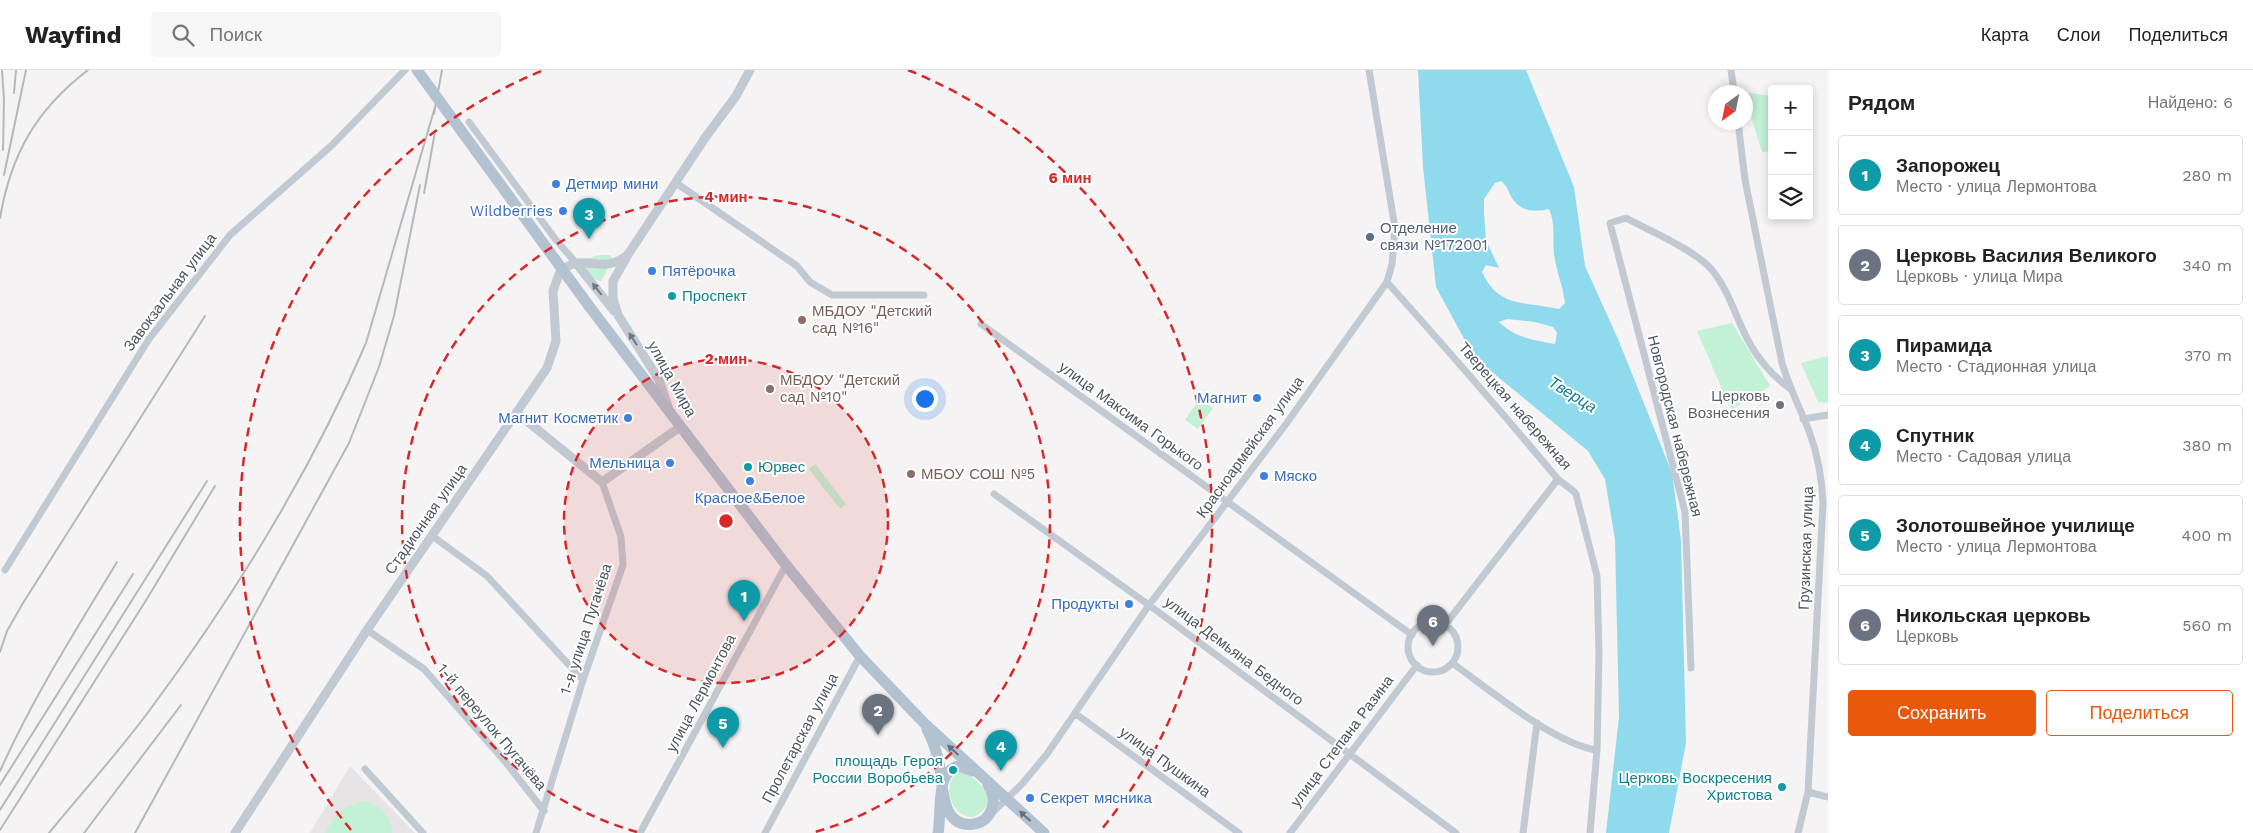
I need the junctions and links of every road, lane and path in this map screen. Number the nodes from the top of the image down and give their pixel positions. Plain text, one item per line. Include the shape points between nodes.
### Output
1 (405, 70) edge
2 (417, 70) edge
3 (750, 70) edge
4 (1369, 70) edge
5 (1731, 70) edge
6 (1733, 85) edge
7 (469, 122) dead end
8 (1739, 130) edge
9 (676, 183) junction
10 (629, 253) junction
11 (576, 263) junction
12 (600, 266) junction
13 (613, 281) junction
14 (1387, 282) junction
15 (924, 295) dead end
16 (618, 315) junction
17 (981, 324) dead end
18 (1790, 388) junction
19 (517, 413) junction
20 (670, 413) junction
21 (1828, 415) edge
22 (1804, 419) junction
23 (680, 427) junction
24 (1558, 479) junction
25 (602, 482) junction
26 (994, 494) dead end
27 (1227, 502) junction
28 (431, 536) junction
29 (786, 565) junction
30 (5, 570) dead end
31 (1149, 605) junction
32 (1445, 625) junction
33 (367, 630) junction
34 (1412, 635) junction
35 (860, 656) junction
36 (1452, 663) junction
37 (1417, 665) junction
38 (1691, 668) dead end
39 (583, 680) junction
40 (1076, 714) junction
41 (924, 723) junction
42 (1537, 723) junction
43 (1597, 750) junction
44 (1350, 754) junction
45 (365, 769) dead end
46 (982, 777) junction
47 (942, 790) junction
48 (1808, 792) junction
49 (1828, 797) edge
50 (1006, 799) junction
51 (544, 811) junction
52 (985, 819) junction
53 (234, 833) edge
54 (422, 833) edge
55 (536, 833) edge
56 (640, 833) edge
57 (765, 833) edge
58 (938, 833) edge
59 (1044, 833) edge
60 (1239, 833) edge
61 (1290, 833) edge
62 (1456, 833) edge
63 (1523, 833) edge
64 (1590, 833) edge
65 (1798, 833) edge

1 - 30 street, Завокзальная улица via 331,146 230,235 150,339
2 - 20 main road, bridge
3 - 9 street via 736,96
4 - 14 street, Красноармейская улица via 1395,228
5 - 6 street
7 - 11 street
8 - 18 street, Грузинская улица via 1745,180 1782,363
9 - 10 street
9 - 15 street via 797,266 810,282 832,296
10 - 12 street via 616,263
10 - 13 street
11 - 12 street
16 -> 11 street
11 - 19 street, Стадионная улица via 561,271 556,278 554,352
12 - 13 street via 609,271
13 - 16 street, улица Мира
14 - 24 street, Тверецкая набережная
14 - 27 street, Красноармейская улица
20 -> 16 street, улица Мира via 659,380
17 - 27 street, улица Максима Горького
18 - 22 street, Грузинская улица
18 - 38 street, Новгородская набережная via 1767,367 1750,343 1723,287 1710,269 1688,252 1626,218 1610,223 1685,512
19 - 25 street
19 - 28 street, Стадионная улица
20 - 23 main road, улица Мира
21 - 22 street
22 - 48 street, Грузинская улица via 1818,461 1823,503
23 - 25 street
23 - 29 main road, улица Мира
24 - 32 street
24 - 43 street, Тверецкая набережная via 1568,484 1576,494 1598,576
25 - 39 street, 1-я улица Пугачёва via 621,537 624,559
26 - 31 street, улица Демьяна Бедного
27 - 31 street, Красноармейская улица
27 - 34 street, улица Максима Горького
28 - 33 street, Стадионная улица
28 - 39 street via 487,576
29 - 35 main road, улица Мира
29 - 56 street, улица Лермонтова
31 - 40 street, Красноармейская улица
31 - 44 street, улица Демьяна Бедного
32 - 34 street via 1426,623
32 - 36 street via 1458,642
33 - 51 street, 1-й переулок Пугачёва via 424,669
33 - 53 street, Стадионная улица
34 - 37 street via 1410,654
35 - 41 main road, улица Мира
35 - 57 street, Пролетарская улица
36 - 37 street via 1435,672
36 - 42 street
37 - 44 street, улица Степана Разина
39 - 51 street, 1-я улица Пугачёва
40 - 50 street, Красноармейская улица via 1047,754
40 - 60 street, улица Пушкина
46 -> 41 main road, улица Мира
41 - 47 main road, улица Мира via 935,748
42 - 43 street via 1571,743
42 - 63 street
43 - 64 street, Тверецкая набережная
44 - 61 street, улица Степана Разина
44 - 62 street, улица Демьяна Бедного
45 - 54 street
46 - 47 main road via 964,766 955,766 946,773
46 - 50 main road, улица Мира
46 - 52 main road via 993,798 992,809
47 - 52 main road via 947,810 955,820 969,824
47 - 58 main road
48 - 49 street
48 - 65 street, Грузинская улица
50 - 52 street, Красноармейская улица
59 -> 50 main road, улица Мира
51 - 55 street, 1-я улица Пугачёва

